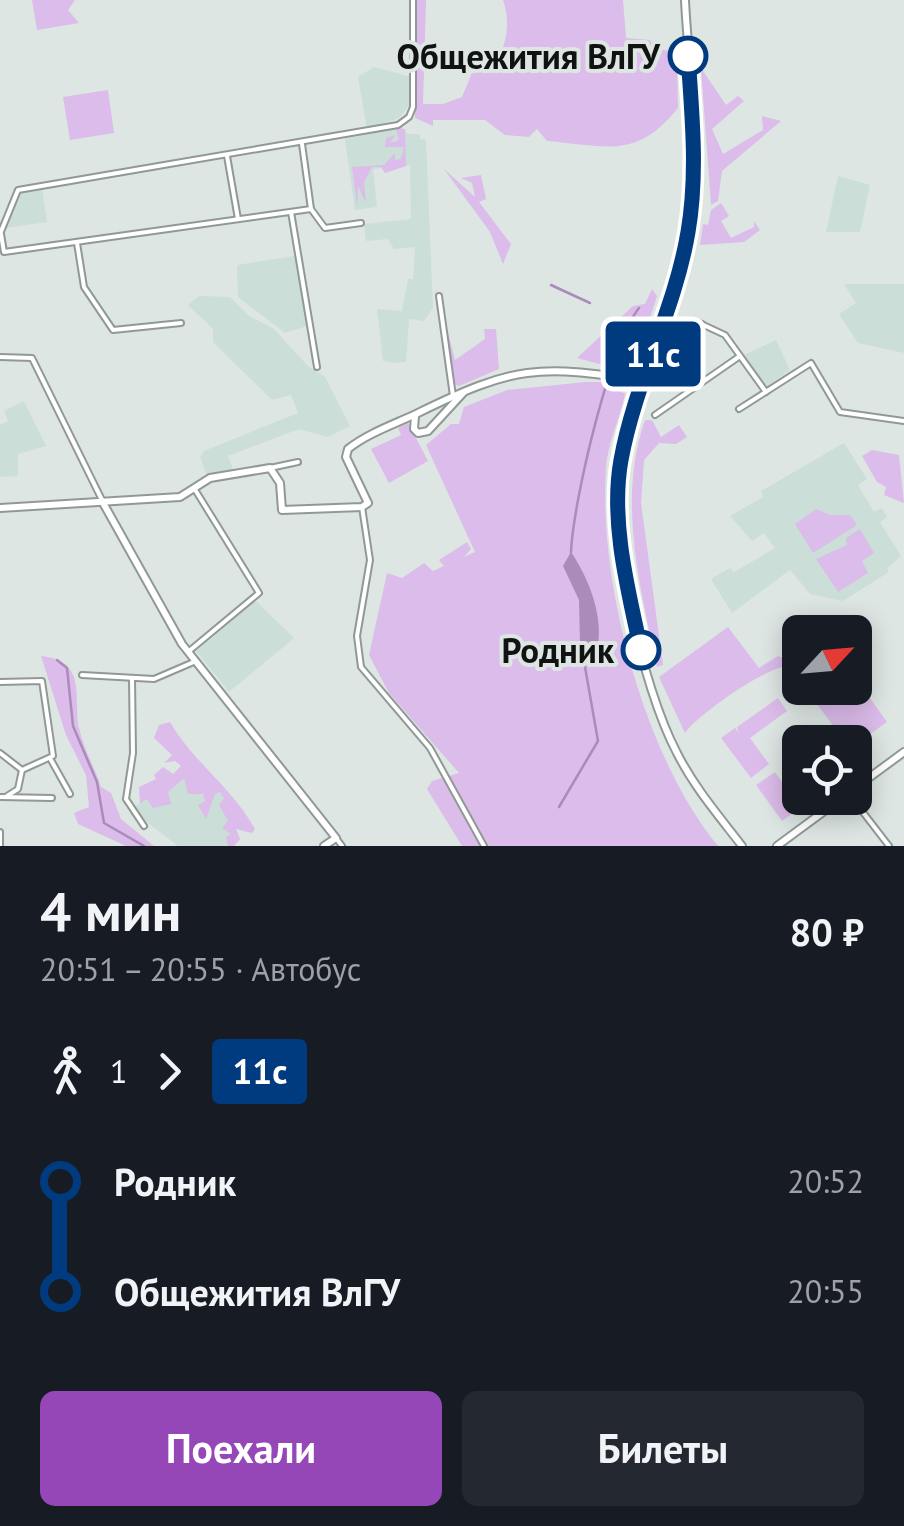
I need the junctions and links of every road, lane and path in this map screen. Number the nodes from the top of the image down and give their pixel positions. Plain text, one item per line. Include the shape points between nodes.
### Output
1 (414, 0) edge
2 (685, 0) edge
3 (302, 144) junction
4 (227, 156) junction
5 (311, 209) junction
6 (291, 212) junction
7 (238, 219) junction
8 (361, 222) dead end
9 (1, 234) edge
10 (77, 243) junction
11 (438, 296) dead end
12 (695, 321) dead end
13 (180, 323) dead end
14 (702, 324) junction
15 (680, 340) dead end
16 (740, 356) junction
17 (0, 357) edge
18 (317, 367) dead end
19 (639, 380) junction
20 (766, 392) junction
21 (454, 398) junction
22 (739, 408) dead end
23 (415, 414) junction
24 (654, 415) dead end
25 (904, 421) edge
26 (298, 462) dead end
27 (270, 468) junction
28 (194, 488) junction
29 (102, 501) junction
30 (365, 505) junction
31 (0, 508) edge
32 (188, 652) junction
33 (196, 661) junction
34 (82, 675) dead end
35 (132, 679) junction
36 (0, 682) edge
37 (904, 752) edge
38 (0, 753) edge
39 (51, 760) junction
40 (22, 770) junction
41 (872, 776) edge
42 (70, 794) dead end
43 (3, 796) edge
44 (52, 798) dead end
45 (819, 815) edge
46 (865, 815) edge
47 (144, 826) dead end
48 (0, 832) edge
49 (336, 838) junction
50 (0, 846) edge
51 (324, 846) edge
52 (342, 846) edge
53 (484, 846) edge
54 (742, 846) edge
55 (778, 846) edge
56 (888, 846) edge

1 - 3 street via 414,90 406,120
2 - 19 street via 693,199 683,258
3 - 4 street
3 - 5 street
4 - 7 street
4 - 9 street via 18,190
5 - 6 street
5 - 8 street via 326,228
6 - 7 street
6 - 18 street
7 - 10 street
9 - 10 street via 4,252
10 - 13 street via 84,287 114,330
11 - 21 street
12 - 14 street
14 - 15 street
14 - 16 street via 725,335
16 - 20 street
16 - 24 street
17 - 29 street via 32,358
19 - 21 street via 525,370
19 - 54 street via 618,494 638,636 674,750
20 - 22 street
20 - 25 street via 811,364 840,412
21 - 23 street
21 - 23 street via 423,434 414,429
23 - 30 street via 348,449
26 - 27 street
27 - 28 street via 210,478
27 - 30 street via 280,483 282,510
28 - 29 street via 180,497
28 - 32 street via 258,593
29 - 31 street
29 - 32 street
30 - 53 street via 370,560 357,636 361,667 430,748
32 - 33 street
33 - 35 street via 154,679
33 - 49 street
34 - 35 street
35 - 47 street via 126,799
36 - 39 street via 42,681
37 - 41 street
38 - 40 street
39 - 40 street
39 - 42 street
40 - 43 street via 18,789
43 - 44 street
45 - 55 street
46 - 56 street
48 - 50 street
49 - 51 street
49 - 52 street

